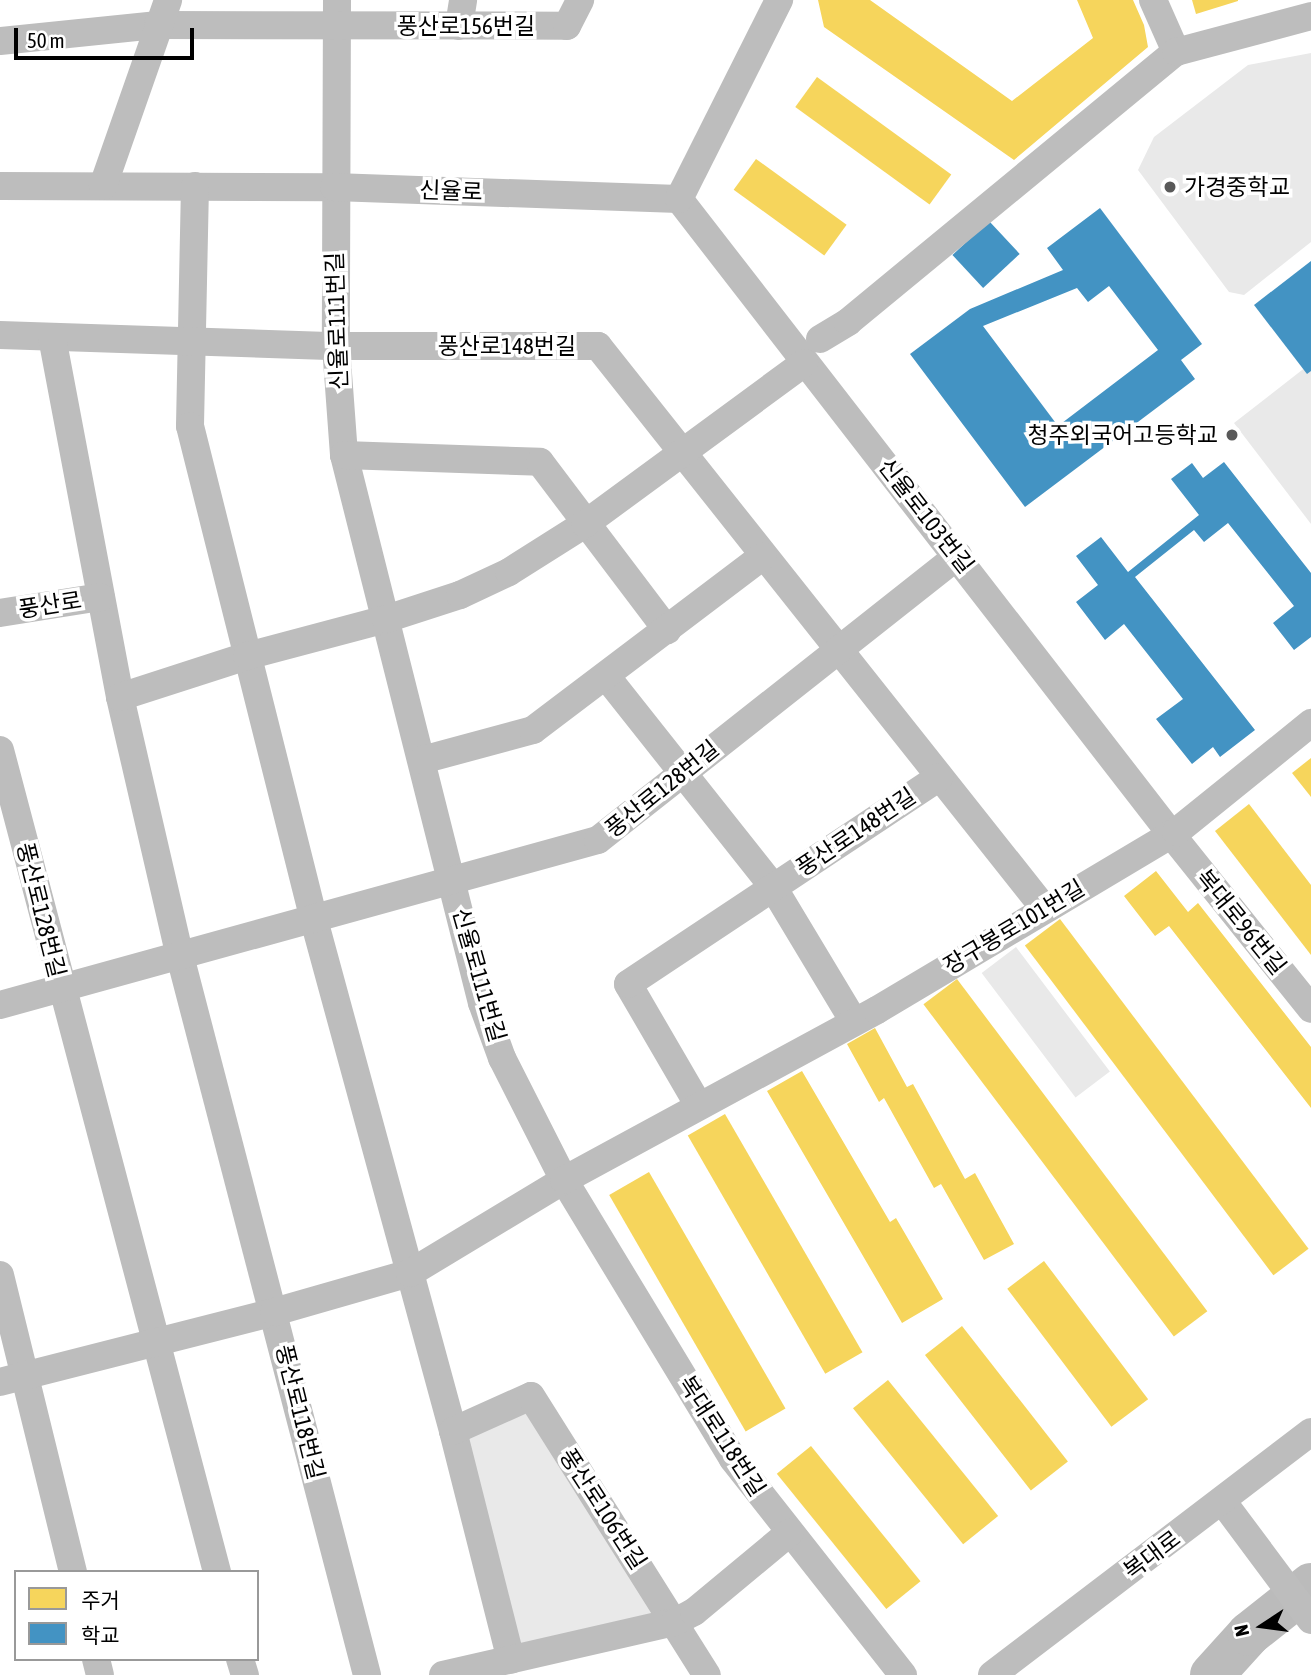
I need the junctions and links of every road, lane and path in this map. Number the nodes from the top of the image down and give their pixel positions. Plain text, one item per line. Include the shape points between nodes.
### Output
1 (580, 0) edge
2 (1153, 0) edge
3 (768, 4) edge
4 (163, 13) edge
5 (337, 13) edge
6 (461, 13) edge
7 (1311, 16) edge
8 (0, 41) edge
9 (1176, 52) junction
10 (0, 186) edge
11 (103, 186) junction
12 (195, 186) junction
13 (334, 187) junction
14 (679, 199) junction
15 (0, 335) edge
16 (52, 337) junction
17 (820, 339) dead end
18 (190, 342) junction
19 (336, 346) junction
20 (804, 363) junction
21 (683, 454) junction
22 (344, 455) junction
23 (585, 524) junction
24 (764, 556) junction
25 (958, 556) junction
26 (101, 597) junction
27 (0, 613) edge
28 (386, 619) junction
29 (667, 630) junction
30 (837, 649) junction
31 (247, 656) junction
32 (606, 676) junction
33 (120, 697) junction
34 (1311, 723) edge
35 (0, 750) edge
36 (422, 760) junction
37 (684, 771) junction
38 (939, 777) junction
39 (1171, 834) junction
40 (453, 882) junction
41 (773, 887) junction
42 (1044, 908) junction
43 (314, 920) junction
44 (180, 956) junction
45 (60, 988) junction
46 (0, 1005) edge
47 (1311, 1009) edge
48 (854, 1022) junction
49 (699, 1106) junction
50 (564, 1180) junction
51 (410, 1273) junction
52 (0, 1275) edge
53 (274, 1312) junction
54 (155, 1342) junction
55 (12, 1380) edge
56 (453, 1430) junction
57 (1311, 1432) edge
58 (1223, 1502) junction
59 (789, 1533) junction
60 (73, 1570) edge
61 (216, 1570) edge
62 (1311, 1620) edge
63 (675, 1622) junction
64 (510, 1660) junction
65 (367, 1675) edge
66 (443, 1675) edge
67 (707, 1675) edge
68 (903, 1675) edge
69 (992, 1675) edge

1 - 6 street, 풍산로156번길 via 567,26
2 - 9 street
3 - 14 street
4 - 5 street, 풍산로156번길
4 - 8 street, 풍산로156번길
4 - 11 street
5 - 6 street, 풍산로156번길
5 - 13 street, 신율로111번길
7 - 9 street
9 - 17 street via 848,322
10 - 11 street, 신율로
11 - 12 street, 신율로
12 - 13 street, 신율로
12 - 18 street
13 - 14 street, 신율로
13 - 19 street, 신율로111번길
14 - 20 street, 신율로103번길
15 - 16 street, 풍산로148번길
16 - 18 street, 풍산로148번길
16 - 26 street
18 - 19 street, 풍산로148번길
18 - 31 street via 190,426
19 - 21 street, 풍산로148번길 via 598,346
19 - 22 street, 신율로111번길
20 - 21 street
20 - 25 street, 신율로103번길
21 - 23 street
21 - 24 street, 풍산로148번길
22 - 23 street via 540,462
22 - 28 street, 신율로111번길
23 - 28 street via 509,572 460,595
23 - 29 street
24 - 29 street
24 - 30 street, 풍산로148번길
25 - 30 street, 풍산로128번길
25 - 39 street, 신율로103번길
26 - 27 street, 풍산로
26 - 33 street
28 - 31 street
28 - 36 street, 신율로111번길
29 - 32 street
30 - 37 street, 풍산로128번길
30 - 38 street, 풍산로148번길
31 - 33 street
31 - 43 street
32 - 36 street via 533,730
32 - 37 street
33 - 44 street
34 - 39 street, 장구봉로101번길
35 - 45 street, 풍산로128번길
36 - 40 street, 신율로111번길
37 - 40 street, 풍산로128번길 via 598,841
37 - 41 street
38 - 41 street, 풍산로148번길
38 - 42 street, 풍산로148번길
39 - 42 street, 장구봉로101번길
39 - 47 street, 복대로96번길
40 - 43 street, 풍산로128번길
40 - 50 street, 신율로111번길 via 482,1003 502,1058
41 - 48 street
41 - 49 street via 628,984
42 - 48 street, 장구봉로101번길
43 - 44 street, 풍산로128번길
43 - 51 street
44 - 45 street, 풍산로128번길
44 - 53 street, 풍산로118번길
45 - 46 street, 풍산로128번길
45 - 54 street, 풍산로128번길
48 - 49 street, 장구봉로101번길
49 - 50 street, 장구봉로101번길
50 - 51 street, 풍산로118번길
50 - 59 street, 복대로118번길 via 733,1459
51 - 53 street, 풍산로118번길
51 - 56 street
52 - 55 street
53 - 54 street, 풍산로118번길
53 - 65 street, 풍산로118번길
54 - 55 street, 풍산로118번길
54 - 61 street
55 - 60 street
56 - 63 street, 풍산로106번길 via 531,1396
56 - 64 street
57 - 58 street, 복대로
58 - 62 street
58 - 69 street, 복대로
59 - 63 street via 694,1612
59 - 68 street, 복대로118번길
63 - 64 street
63 - 67 street, 풍산로106번길
64 - 66 street

